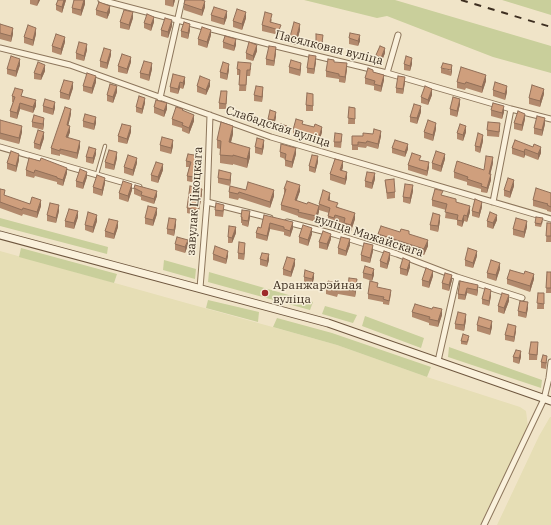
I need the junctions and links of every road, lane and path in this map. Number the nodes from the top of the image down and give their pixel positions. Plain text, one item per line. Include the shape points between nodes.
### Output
1 (101, 0) edge
2 (182, 0) edge
3 (177, 20) junction
4 (398, 35) dead end
5 (0, 48) edge
6 (387, 73) junction
7 (160, 98) junction
8 (511, 109) junction
9 (210, 115) junction
10 (551, 120) edge
11 (105, 146) dead end
12 (0, 148) edge
13 (96, 175) junction
14 (147, 190) edge
15 (207, 202) junction
16 (493, 202) junction
17 (274, 219) edge
18 (551, 220) edge
19 (281, 221) edge
20 (0, 235) edge
21 (457, 277) junction
22 (200, 288) junction
23 (522, 298) dead end
24 (438, 361) junction
25 (551, 362) edge
26 (548, 400) edge
27 (484, 525) edge

1 - 3 street, Пасялковая вуліца
2 - 3 street
3 - 6 street, Пасялковая вуліца
3 - 7 street
4 - 6 street
5 - 7 street, Слабадская вуліца via 70,65
6 - 8 street, Пасялковая вуліца
7 - 9 street, Слабадская вуліца
8 - 10 street, Пасялковая вуліца
8 - 16 street
9 - 15 street, завулак Цікоцкага
9 - 16 street, Слабадская вуліца via 271,137
11 - 13 lane
12 - 13 street
13 - 14 street
15 - 17 street
15 - 22 street, завулак Цікоцкага
16 - 18 street, Слабадская вуліца
19 - 21 street, вуліца Мажайскага via 397,254
20 - 22 main road
21 - 23 street, вуліца Мажайскага
21 - 24 street
22 - 24 main road via 328,323
24 - 26 main road
25 - 26 street
26 - 27 street

